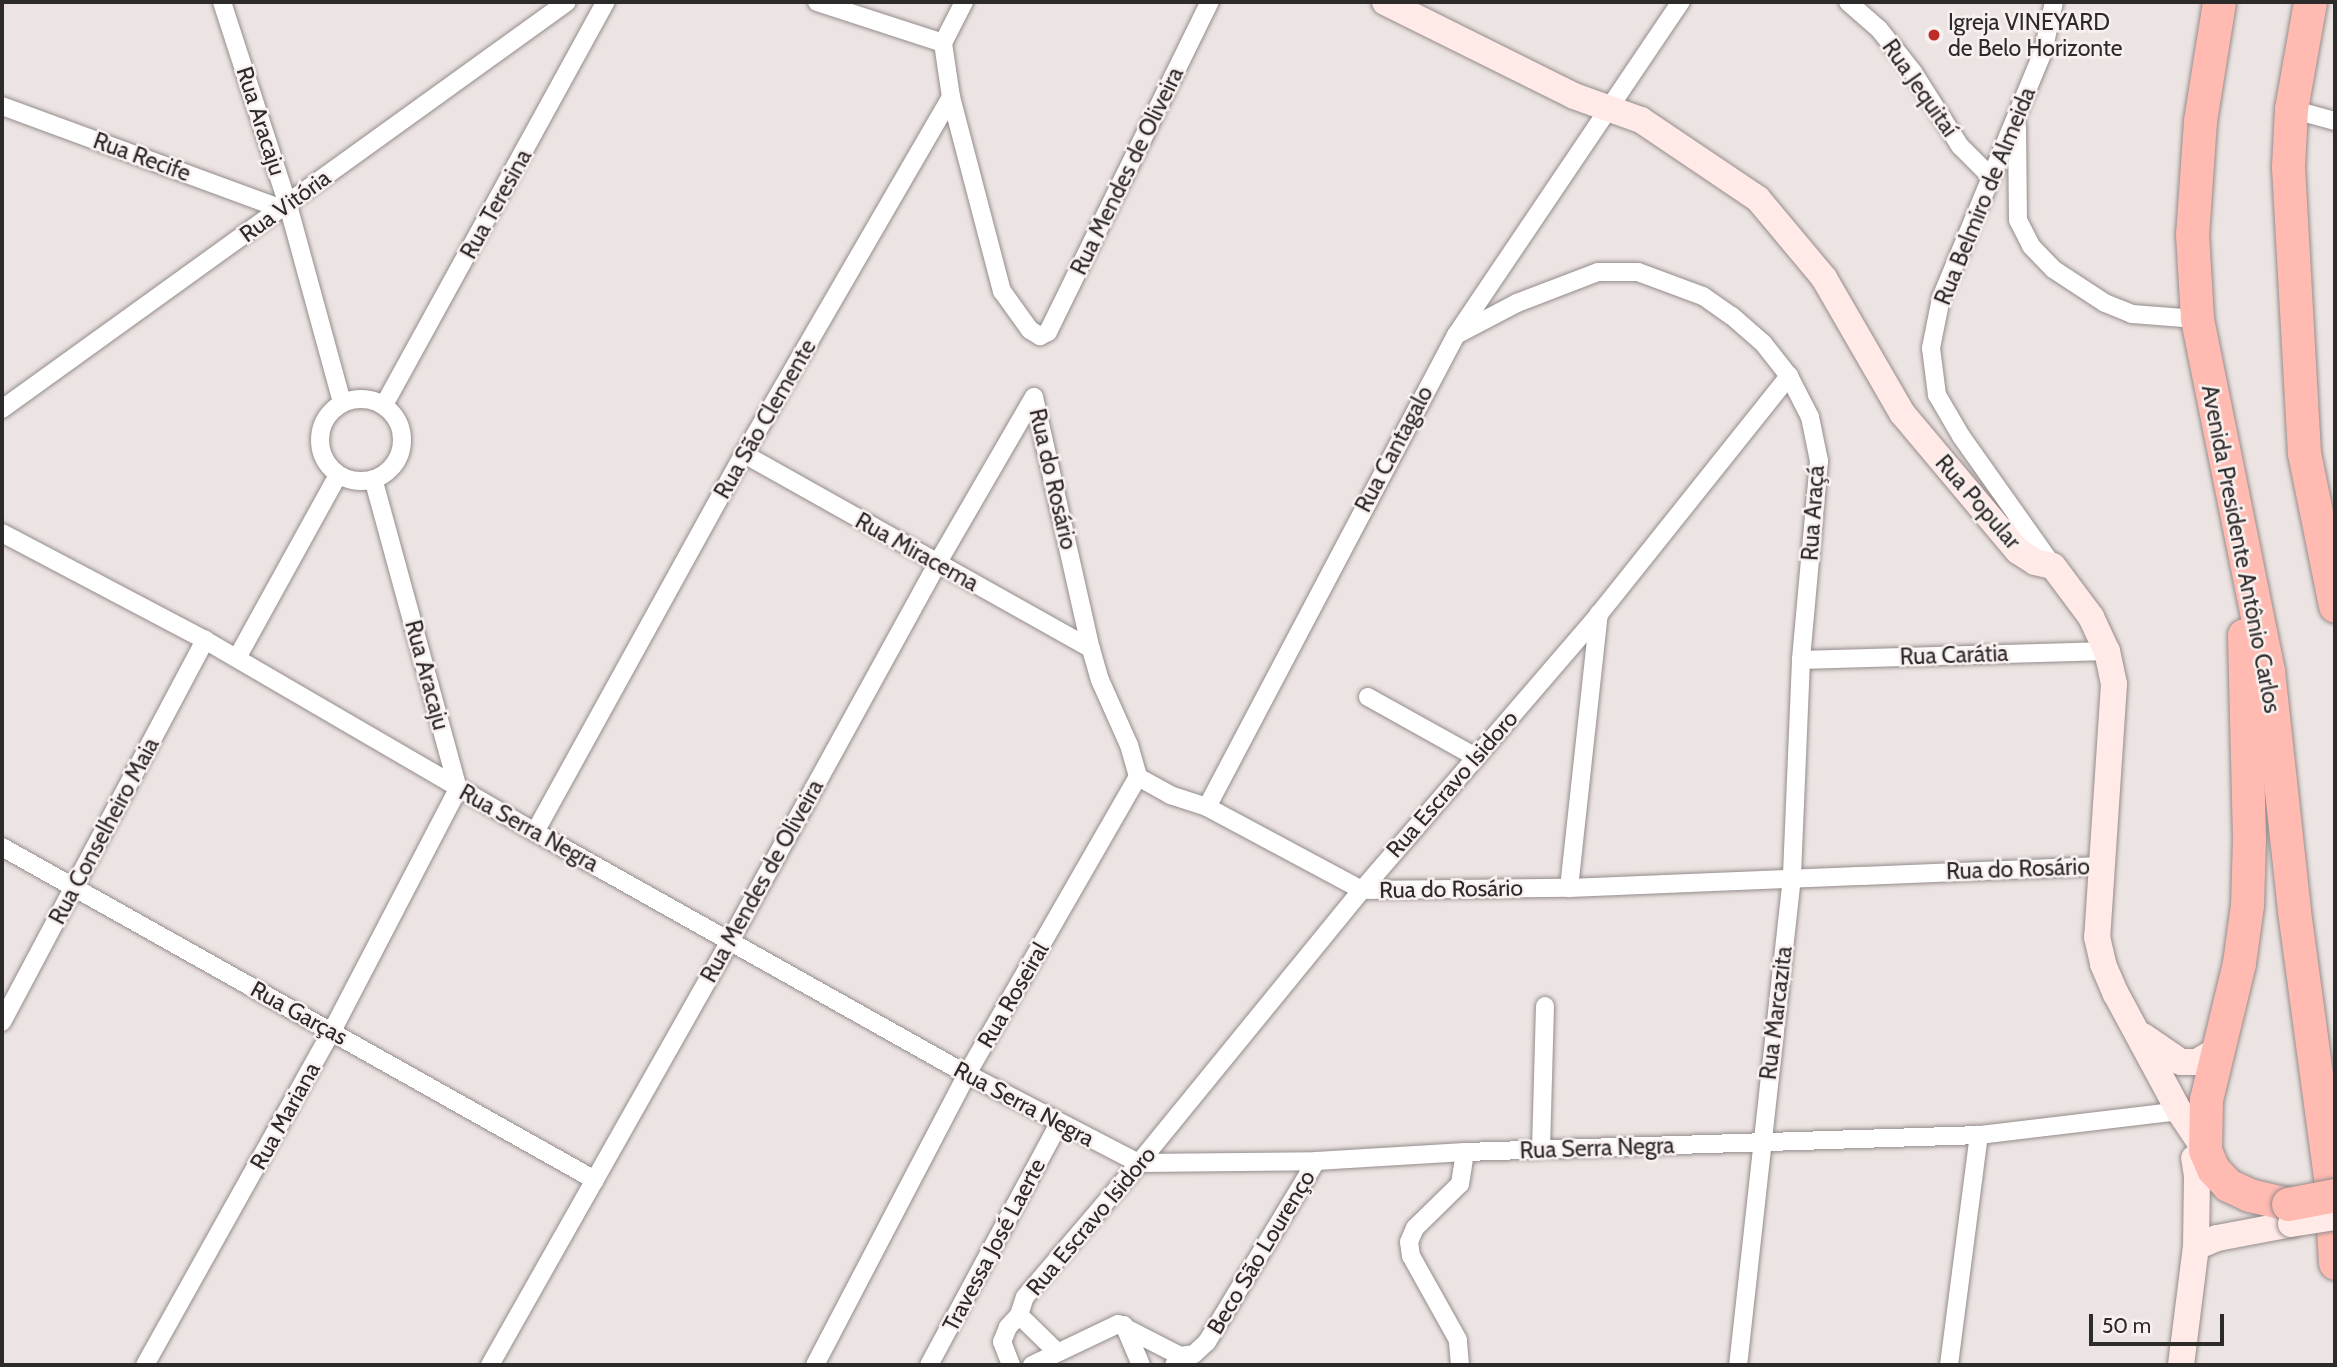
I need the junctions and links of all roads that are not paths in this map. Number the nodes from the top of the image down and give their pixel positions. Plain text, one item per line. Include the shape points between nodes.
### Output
1 (222, 2) edge
2 (567, 2) edge
3 (607, 2) edge
4 (817, 2) edge
5 (964, 2) edge
6 (1210, 2) edge
7 (1385, 2) edge
8 (1681, 2) edge
9 (1848, 2) edge
10 (2054, 2) edge
11 (2219, 2) edge
12 (2310, 2) edge
13 (943, 43) junction
14 (951, 97) junction
15 (2, 106) edge
16 (1608, 107) junction
17 (2291, 109) junction
18 (2017, 119) junction
19 (2335, 121) edge
20 (1990, 176) junction
21 (285, 207) junction
22 (2197, 319) junction
23 (1456, 335) junction
24 (2302, 374) junction
25 (1789, 376) junction
26 (1034, 397) joint
27 (342, 402) junction
28 (384, 405) junction
29 (2, 409) edge
30 (744, 454) junction
31 (338, 475) junction
32 (373, 479) junction
33 (2335, 493) edge
34 (2, 533) edge
35 (2243, 552) junction
36 (937, 564) junction
37 (2053, 566) junction
38 (2335, 607) edge
39 (1599, 614) junction
40 (205, 640) junction
41 (1091, 649) junction
42 (2106, 650) junction
43 (237, 658) junction
44 (1801, 660) junction
45 (1368, 697) dead end
46 (1476, 757) junction
47 (1138, 777) junction
48 (458, 789) junction
49 (1207, 807) junction
50 (535, 832) junction
51 (2, 847) edge
52 (2102, 866) junction
53 (1792, 877) junction
54 (74, 888) junction
55 (1569, 888) junction
56 (1362, 890) junction
57 (731, 939) junction
58 (1545, 1006) dead end
59 (2, 1022) edge
60 (332, 1031) junction
61 (2137, 1032) junction
62 (2217, 1050) junction
63 (967, 1074) junction
64 (1059, 1124) junction
65 (1979, 1135) junction
66 (2192, 1141) junction
67 (1761, 1143) junction
68 (1541, 1149) junction
69 (1465, 1152) junction
70 (1315, 1161) junction
71 (1139, 1163) junction
72 (595, 1180) junction
73 (2335, 1195) edge
74 (2289, 1214) junction
75 (2335, 1217) edge
76 (2196, 1247) junction
77 (2335, 1263) edge
78 (1019, 1315) junction
79 (1124, 1325) junction
80 (1057, 1352) junction
81 (1177, 1361) edge
82 (145, 1365) edge
83 (490, 1365) edge
84 (814, 1365) edge
85 (929, 1365) edge
86 (1011, 1365) edge
87 (1032, 1365) edge
88 (1141, 1365) edge
89 (1460, 1365) edge
90 (1738, 1365) edge
91 (1949, 1365) edge
92 (2181, 1365) edge

1 - 21 street, Rua Aracaju
2 - 21 street, Rua Vitória
3 - 28 street, Rua Teresina
4 - 13 street
5 - 13 street
6 - 14 street, Rua Mendes de Oliveira via 1048,332 1040,335 1030,330 1002,291
7 - 16 street via 1574,96
8 - 16 street, Rua Cantagalo
9 - 20 street, Rua Jequitaí via 1887,40 1960,146
10 - 18 street, Rua Belmiro de Almeida via 2043,51
11 - 22 highway, Avenida Presidente Antônio Carlos via 2200,121 2192,234
12 - 17 highway
13 - 14 street
14 - 30 street, Rua São Clemente
15 - 21 street, Rua Recife
16 - 23 street, Rua Cantagalo
16 - 37 street, Rua Popular via 1641,120 1758,199 1824,278 1902,413 2018,551
17 - 19 street
17 - 24 highway via 2288,167
18 - 20 street, Rua Belmiro de Almeida
18 - 22 street via 2018,220 2031,246 2053,268 2105,303 2132,314
20 - 37 street, Rua Belmiro de Almeida via 1941,298 1931,348 1937,395
21 - 27 street, Rua Aracaju
21 - 29 street, Rua Vitória
22 - 35 highway, Avenida Presidente Antônio Carlos
23 - 25 street, Rua Araçá via 1517,303 1598,272 1638,272 1703,296 1763,344
23 - 49 street, Rua Cantagalo
24 - 33 highway
24 - 38 highway via 2304,453
25 - 39 street, Rua Escravo Isidoro
25 - 44 street, Rua Araçá via 1810,417 1819,461
26 - 36 street, Rua Mendes de Oliveira
26 - 41 street, Rua do Rosário
27 - 28 street via 363,398
27 - 31 street via 331,410 320,431 322,456
28 - 32 street via 400,426 401,452 395,464
30 - 36 street, Rua Miracema
30 - 50 street, Rua São Clemente
31 - 32 street
31 - 43 street
32 - 48 street, Rua Aracaju
34 - 40 street, Rua Serra Negra
35 - 62 highway via 2247,905 2239,963
35 - 77 highway, Avenida Presidente Antônio Carlos via 2268,671 2330,1176
36 - 41 street, Rua Miracema
36 - 57 street, Rua Mendes de Oliveira
37 - 42 street via 2091,617
39 - 46 street, Rua Escravo Isidoro
39 - 55 street
40 - 43 street, Rua Serra Negra
40 - 54 street, Rua Conselheiro Maia
41 - 47 street, Rua do Rosário
42 - 44 street, Rua Carátia
42 - 52 street via 2114,684
43 - 48 street, Rua Serra Negra
44 - 53 street, Rua Marcazita
45 - 46 street
46 - 56 street, Rua Escravo Isidoro
47 - 49 street, Rua do Rosário via 1170,795
47 - 63 street, Rua Roseiral
48 - 50 street, Rua Serra Negra
48 - 60 street, Rua Mariana
49 - 56 street, Rua do Rosário
50 - 57 street, Rua Serra Negra
51 - 54 street, Rua Garças
52 - 53 street, Rua do Rosário
52 - 61 street via 2097,937 2116,994
53 - 55 street, Rua do Rosário
53 - 67 street, Rua Marcazita
54 - 59 street, Rua Conselheiro Maia
54 - 60 street, Rua Garças
55 - 56 street, Rua do Rosário
56 - 71 street, Rua Escravo Isidoro
57 - 63 street, Rua Serra Negra
57 - 72 street, Rua Mendes de Oliveira
58 - 68 street
60 - 72 street, Rua Garças
60 - 82 street, Rua Mariana
61 - 62 street via 2181,1062 2197,1062
61 - 66 street
62 - 66 highway via 2204,1115
63 - 64 street, Rua Serra Negra
63 - 84 street, Rua Roseiral
64 - 71 street, Rua Serra Negra
64 - 85 street, Travessa José Laerte
65 - 66 street, Rua Serra Negra
65 - 67 street, Rua Serra Negra
65 - 91 street
66 - 74 highway via 2228,1185
66 - 76 street
67 - 68 street, Rua Serra Negra
67 - 90 street, Rua Marcazita
68 - 69 street, Rua Serra Negra
69 - 70 street, Rua Serra Negra
69 - 89 street via 1460,1184 1415,1228 1409,1242 1410,1256 1458,1340
70 - 71 street, Rua Serra Negra
70 - 81 street, Beco São Lourenço via 1207,1342
71 - 78 street, Rua Escravo Isidoro via 1025,1297
72 - 83 street, Rua Mendes de Oliveira
73 - 74 highway, bridge
74 - 75 street, bridge
74 - 76 street
76 - 92 street
78 - 80 street, Rua Escravo Isidoro
78 - 86 street via 1007,1327 1002,1342
79 - 80 street via 1113,1325
79 - 81 street
79 - 88 street
80 - 87 street

